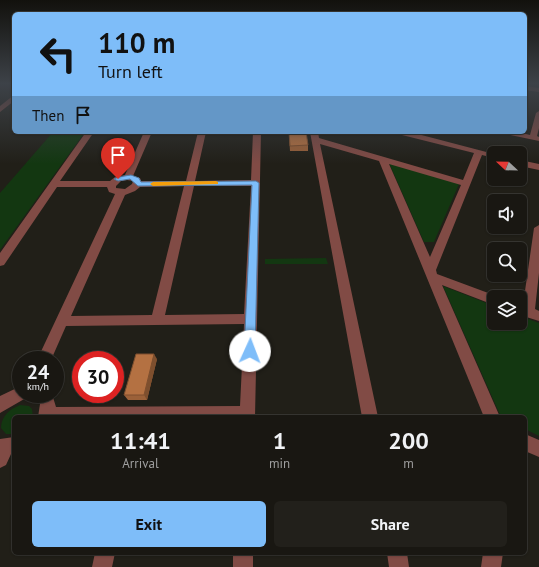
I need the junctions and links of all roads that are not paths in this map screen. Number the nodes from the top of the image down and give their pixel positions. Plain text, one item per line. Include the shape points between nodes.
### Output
1 (539, 113) edge
2 (89, 134) edge
3 (147, 134) edge
4 (202, 134) edge
5 (257, 134) edge
6 (409, 134) edge
7 (517, 134) edge
8 (315, 136) edge
9 (536, 138) edge
10 (479, 152) junction
11 (487, 154) edge
12 (383, 160) junction
13 (527, 165) edge
14 (539, 168) edge
15 (128, 177) junction
16 (190, 183) junction
17 (256, 183) junction
18 (55, 184) junction
19 (111, 184) junction
20 (138, 184) junction
21 (466, 184) junction
22 (121, 192) junction
23 (539, 228) edge
24 (0, 262) edge
25 (431, 274) junction
26 (487, 297) edge
27 (529, 312) edge
28 (250, 319) junction
29 (157, 320) junction
30 (62, 321) junction
31 (48, 351) edge
32 (12, 397) edge
33 (48, 403) edge
34 (0, 405) edge
35 (47, 415) edge
36 (248, 415) edge
37 (370, 415) edge
38 (491, 415) edge
39 (527, 443) edge
40 (539, 449) edge
41 (105, 555) edge
42 (243, 555) edge
43 (397, 555) edge
44 (493, 555) edge
45 (102, 567) edge
46 (243, 567) edge
47 (399, 567) edge
48 (491, 567) edge

1 - 9 street
2 - 18 street
3 - 15 street
4 - 16 street
5 - 17 street
6 - 10 street
7 - 9 street
8 - 12 street
8 - 37 street
10 - 11 street
10 - 21 street
12 - 21 street
12 - 25 street
13 - 14 street
15 - 19 street
15 - 20 street via 135,178
16 - 17 street
16 - 20 street
16 - 29 street
17 - 28 street
18 - 19 street
18 - 24 street
19 - 22 street via 112,190
20 - 22 street via 131,190
21 - 25 street
22 - 30 street
23 - 27 street
25 - 26 street
25 - 38 street
28 - 29 street
28 - 36 street
29 - 30 street
30 - 31 street
32 - 34 street
33 - 35 street
39 - 40 street
41 - 45 street
42 - 46 street
43 - 47 street
44 - 48 street

